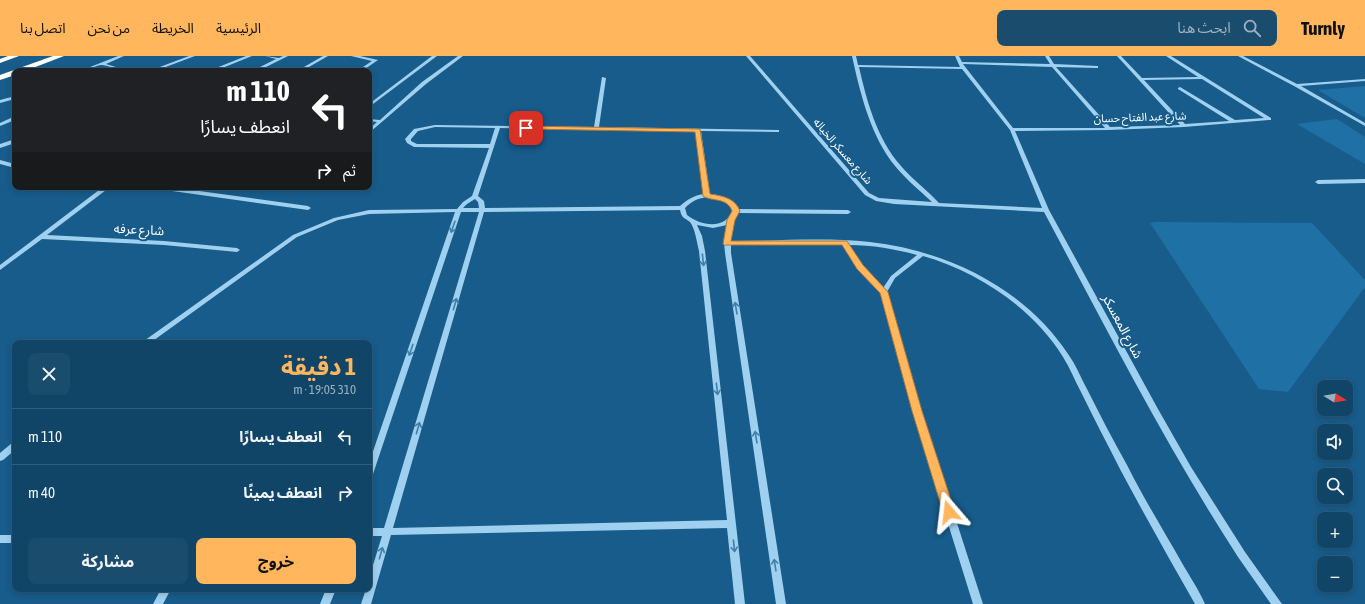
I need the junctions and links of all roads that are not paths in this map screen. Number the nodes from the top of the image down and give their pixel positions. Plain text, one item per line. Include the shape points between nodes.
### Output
1 (14, 56) edge
2 (60, 56) edge
3 (122, 56) edge
4 (193, 56) edge
5 (250, 56) edge
6 (267, 56) edge
7 (286, 56) edge
8 (326, 56) edge
9 (353, 56) edge
10 (435, 56) edge
11 (461, 56) edge
12 (748, 56) edge
13 (854, 56) edge
14 (1047, 56) edge
15 (1119, 56) edge
16 (1168, 56) edge
17 (1240, 56) edge
18 (280, 59) junction
19 (0, 61) edge
20 (960, 62) edge
21 (102, 64) junction
22 (856, 66) junction
23 (1053, 66) junction
24 (26, 68) edge
25 (91, 68) edge
26 (116, 68) edge
27 (159, 68) edge
28 (218, 68) edge
29 (260, 68) edge
30 (304, 68) edge
31 (364, 68) edge
32 (1096, 68) dead end
33 (12, 73) edge
34 (0, 78) edge
35 (604, 78) dead end
36 (1203, 78) junction
37 (1141, 79) junction
38 (1365, 80) edge
39 (1296, 85) junction
40 (1180, 88) dead end
41 (12, 98) edge
42 (0, 102) edge
43 (372, 104) edge
44 (12, 119) edge
45 (372, 120) edge
46 (380, 121) junction
47 (1234, 122) junction
48 (0, 125) edge
49 (1365, 125) edge
50 (1184, 126) junction
51 (498, 127) junction
52 (372, 129) edge
53 (596, 129) junction
54 (1109, 129) junction
55 (698, 130) junction
56 (1012, 130) junction
57 (777, 131) dead end
58 (12, 142) edge
59 (0, 146) edge
60 (491, 146) junction
61 (0, 162) edge
62 (12, 165) edge
63 (1365, 181) edge
64 (1318, 182) dead end
65 (103, 190) edge
66 (179, 190) edge
67 (707, 196) junction
68 (475, 197) junction
69 (936, 203) junction
70 (308, 208) dead end
71 (682, 208) junction
72 (459, 210) junction
73 (482, 210) junction
74 (1046, 210) junction
75 (736, 211) junction
76 (848, 212) dead end
77 (731, 220) junction
78 (693, 223) junction
79 (40, 237) junction
80 (845, 243) junction
81 (727, 244) junction
82 (238, 250) dead end
83 (922, 254) junction
84 (0, 268) edge
85 (884, 292) junction
86 (148, 340) edge
87 (12, 448) edge
88 (0, 458) edge
89 (372, 466) edge
90 (732, 524) junction
91 (387, 531) junction
92 (372, 532) edge
93 (0, 539) edge
94 (12, 539) edge
95 (372, 583) edge
96 (164, 592) edge
97 (329, 592) edge
98 (369, 592) edge
99 (158, 604) edge
100 (325, 604) edge
101 (366, 604) edge
102 (740, 604) edge
103 (781, 604) edge
104 (978, 604) edge
105 (1200, 604) edge
106 (1277, 604) edge

1 - 19 highway
2 - 24 highway
3 - 21 street
4 - 27 street
5 - 28 street
6 - 18 street
7 - 18 street
8 - 30 street
9 - 31 street via 376,60
10 - 43 street
11 - 46 street via 424,83
12 - 69 street, شارع معسكر الخياله via 867,194 878,200
13 - 22 street
14 - 23 street
15 - 37 street
16 - 36 street
17 - 39 street
18 - 29 street
20 - 22 street
20 - 23 street
20 - 56 street, شارع المعسكر
21 - 25 street
21 - 26 street
22 - 69 street via 873,122 884,146 904,174
23 - 32 street
23 - 54 street
33 - 34 highway
35 - 53 street
36 - 37 street
36 - 47 street, شارع عبد الفتاح حسان via 1269,119
37 - 50 street
38 - 39 street
39 - 49 street
40 - 47 street
41 - 42 street
44 - 48 street
45 - 46 street
46 - 52 street
47 - 50 street, شارع عبد الفتاح حسان
50 - 54 street, شارع عبد الفتاح حسان
51 - 53 street
51 - 60 street
51 - 60 street via 428,126 416,130 408,139 412,144 422,146
53 - 55 street
54 - 56 street, شارع عبد الفتاح حسان
55 - 57 street
55 - 67 street
56 - 74 street, شارع المعسكر
58 - 59 street
60 - 68 street
61 - 62 street
63 - 64 street
65 - 79 street
66 - 70 street
67 - 71 street via 688,201
67 - 75 street via 724,198
68 - 72 street
68 - 73 street via 480,202
69 - 74 street, شارع معسكر الخياله
71 - 73 street
71 - 78 street via 684,216
72 - 73 street
72 - 86 street via 369,212 336,219 308,229 283,243
72 -> 89 street
91 -> 73 street
74 - 106 street, شارع المعسكر via 1188,469 1242,555
75 - 76 street
75 - 77 street
77 - 78 street via 718,225
77 - 81 street
78 -> 90 street via 702,251
79 - 82 street, شارع عرفه via 147,241
79 - 84 street
80 - 81 street
80 - 83 street via 891,247
80 - 85 street via 860,267
103 -> 81 street
83 - 85 street via 893,277
83 - 105 street via 954,265 993,284 1027,310 1056,340
85 - 104 street via 917,411
87 - 88 street
90 - 91 street
90 -> 102 street
91 - 92 street
95 -> 91 street
93 - 94 street
96 - 99 street
97 - 100 street
101 -> 98 street

